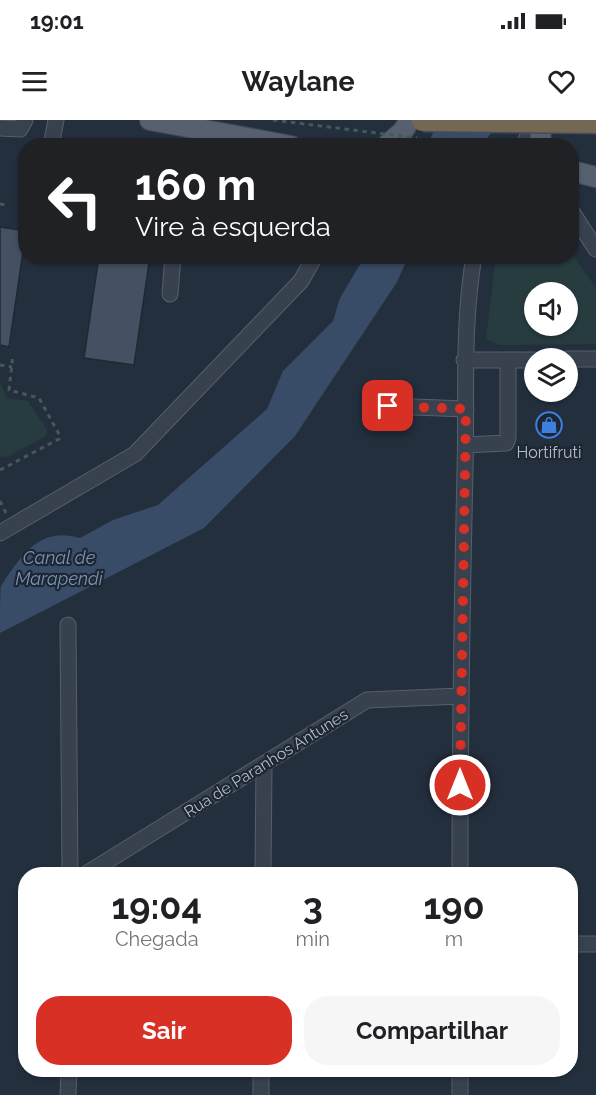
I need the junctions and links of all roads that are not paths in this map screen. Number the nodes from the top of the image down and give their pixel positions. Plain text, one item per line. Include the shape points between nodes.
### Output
1 (25, 120) edge
2 (56, 120) edge
3 (150, 120) edge
4 (410, 120) edge
5 (423, 120) edge
6 (538, 120) edge
7 (596, 122) edge
8 (0, 128) edge
9 (53, 138) edge
10 (247, 138) edge
11 (395, 138) edge
12 (528, 138) edge
13 (541, 138) edge
14 (579, 173) edge
15 (596, 177) edge
16 (579, 223) edge
17 (596, 249) edge
18 (173, 264) edge
19 (311, 264) edge
20 (473, 264) edge
21 (171, 294) dead end
22 (578, 359) edge
23 (596, 359) edge
24 (464, 360) junction
25 (508, 360) junction
26 (524, 360) edge
27 (388, 406) dead end
28 (466, 409) junction
29 (466, 446) junction
30 (0, 532) edge
31 (68, 625) dead end
32 (460, 696) junction
33 (264, 764) junction
34 (70, 867) edge
35 (97, 867) edge
36 (263, 867) edge
37 (460, 867) edge
38 (578, 944) edge
39 (596, 944) edge
40 (69, 1077) edge
41 (261, 1077) edge
42 (460, 1077) edge
43 (68, 1095) edge
44 (261, 1095) edge
45 (460, 1095) edge

1 - 8 street via 20,129
2 - 9 street
3 - 10 main road
4 - 11 main road
5 - 7 highway, bridge
6 - 12 street
6 - 13 main road
14 - 15 main road
16 - 17 street
18 - 21 street
19 - 30 street via 301,281 135,454
20 - 24 street
22 - 23 street
24 - 25 street
24 - 28 street
25 - 26 street
25 - 29 street via 506,443
27 - 28 street
28 - 29 street
29 - 32 street
31 - 34 street
32 - 33 street, Rua de Paranhos Antunes via 367,700
32 - 37 street
33 - 35 street, Rua de Paranhos Antunes
33 - 36 street
38 - 39 street
40 - 43 street
41 - 44 street
42 - 45 street

